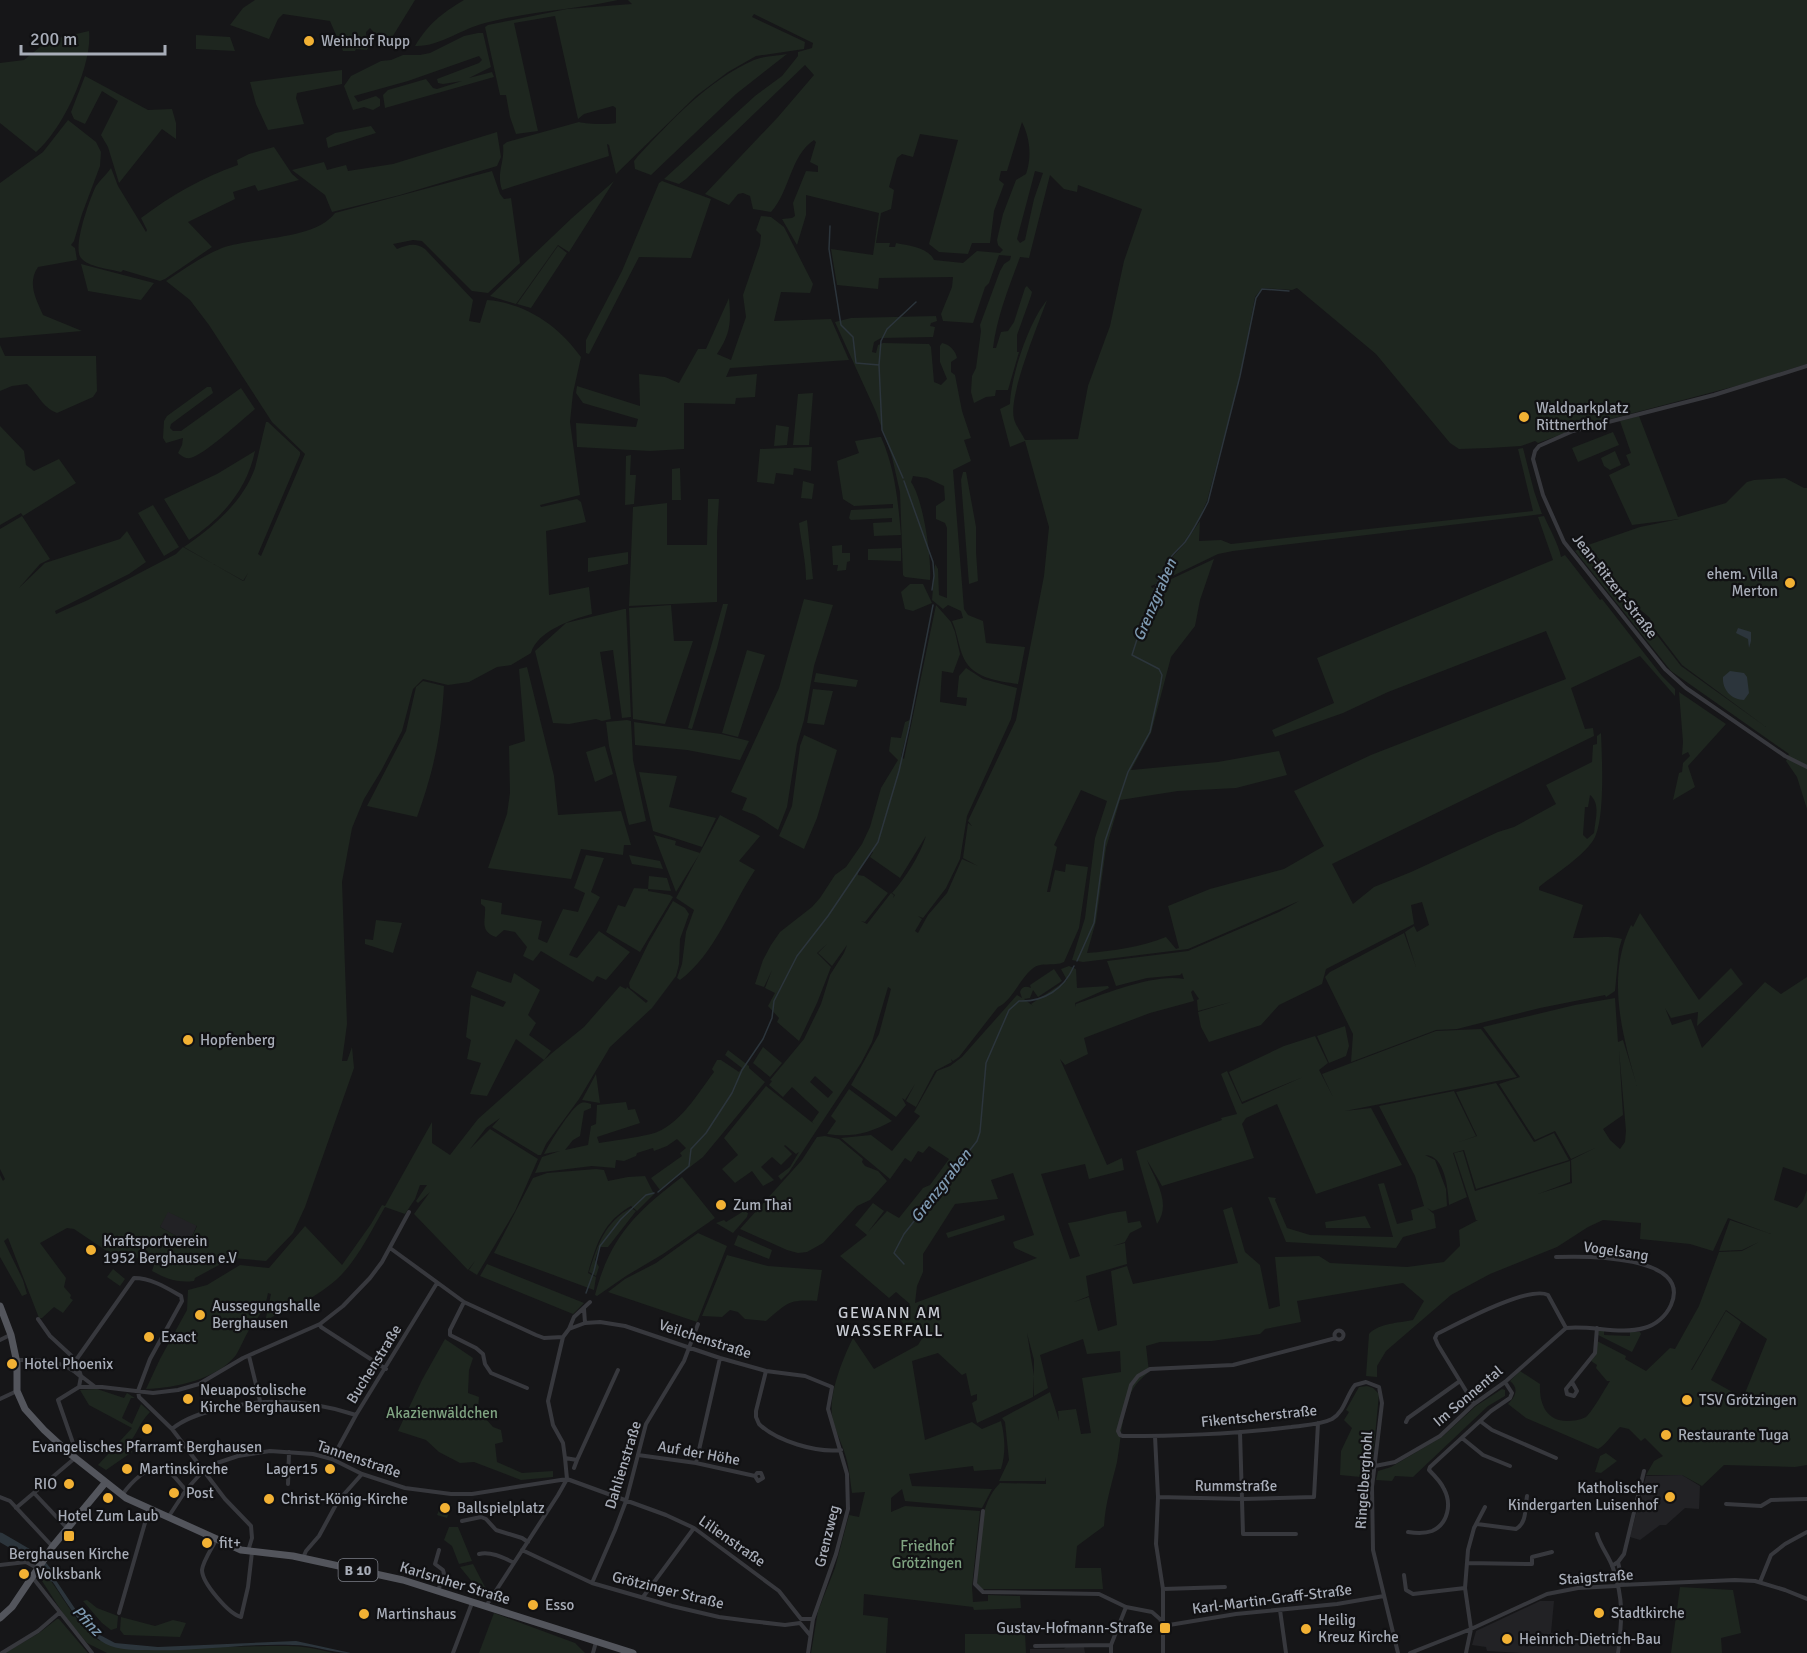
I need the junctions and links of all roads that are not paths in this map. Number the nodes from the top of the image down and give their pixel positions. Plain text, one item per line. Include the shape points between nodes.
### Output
1 (1807, 366) edge
2 (1807, 767) edge
3 (409, 1212) dead end
4 (390, 1248) junction
5 (1556, 1257) dead end
6 (437, 1283) junction
7 (464, 1302) junction
8 (590, 1302) dead end
9 (0, 1306) edge
10 (584, 1308) junction
11 (38, 1319) dead end
12 (585, 1323) junction
13 (698, 1323) dead end
14 (320, 1324) junction
15 (1566, 1328) junction
16 (1597, 1328) junction
17 (569, 1329) junction
18 (11, 1335) junction
19 (563, 1337) junction
20 (1336, 1338) dead end
21 (0, 1340) edge
22 (689, 1348) junction
23 (249, 1356) junction
24 (720, 1358) junction
25 (16, 1360) junction
26 (76, 1360) junction
27 (386, 1369) junction
28 (618, 1370) dead end
29 (766, 1371) junction
30 (81, 1376) junction
31 (1460, 1381) junction
32 (1505, 1382) junction
33 (1572, 1382) dead end
34 (1372, 1383) joint
35 (94, 1386) junction
36 (79, 1387) junction
37 (832, 1387) joint
38 (527, 1388) dead end
39 (17, 1391) junction
40 (138, 1391) junction
41 (0, 1399) edge
42 (260, 1401) junction
43 (1474, 1404) junction
44 (356, 1415) junction
45 (1480, 1421) junction
46 (1406, 1422) dead end
47 (1318, 1423) junction
48 (172, 1429) junction
49 (1240, 1432) junction
50 (1155, 1436) junction
51 (1462, 1438) junction
52 (841, 1450) junction
53 (289, 1452) junction
54 (72, 1455) junction
55 (638, 1455) junction
56 (565, 1458) junction
57 (1556, 1458) dead end
58 (332, 1459) junction
59 (577, 1460) junction
60 (696, 1463) junction
61 (1375, 1466) junction
62 (1510, 1466) dead end
63 (574, 1468) dead end
64 (203, 1471) junction
65 (1644, 1471) dead end
66 (362, 1474) junction
67 (755, 1476) dead end
68 (567, 1479) junction
69 (105, 1483) junction
70 (288, 1484) dead end
71 (186, 1490) junction
72 (34, 1492) junction
73 (121, 1495) junction
74 (1527, 1496) dead end
75 (0, 1497) edge
76 (1158, 1497) junction
77 (1243, 1499) junction
78 (1807, 1499) edge
79 (626, 1501) junction
80 (1726, 1504) dead end
81 (1485, 1507) dead end
82 (16, 1508) junction
83 (149, 1509) junction
84 (983, 1511) dead end
85 (169, 1517) junction
86 (462, 1521) dead end
87 (1478, 1524) junction
88 (67, 1528) junction
89 (694, 1528) junction
90 (1408, 1532) dead end
91 (1807, 1532) edge
92 (1296, 1534) dead end
93 (1597, 1534) dead end
94 (216, 1540) junction
95 (528, 1542) junction
96 (53, 1546) junction
97 (439, 1550) dead end
98 (522, 1550) junction
99 (250, 1552) junction
100 (1552, 1552) dead end
101 (479, 1554) dead end
102 (303, 1558) junction
103 (1617, 1562) junction
104 (514, 1563) junction
105 (1467, 1563) junction
106 (0, 1564) edge
107 (1612, 1566) junction
108 (36, 1573) junction
109 (1404, 1575) dead end
110 (1760, 1582) junction
111 (592, 1583) junction
112 (1620, 1585) junction
113 (1225, 1587) dead end
114 (1465, 1588) junction
115 (1163, 1589) junction
116 (438, 1591) junction
117 (1384, 1596) junction
118 (643, 1597) junction
119 (1807, 1599) edge
120 (472, 1602) junction
121 (486, 1606) junction
122 (1126, 1607) junction
123 (1280, 1610) junction
124 (59, 1613) junction
125 (119, 1613) dead end
126 (0, 1618) edge
127 (813, 1619) junction
128 (800, 1621) junction
129 (1163, 1626) junction
130 (1471, 1629) junction
131 (811, 1635) junction
132 (597, 1641) junction
133 (1111, 1645) junction
134 (1035, 1646) dead end
135 (2, 1653) edge
136 (92, 1653) edge
137 (453, 1653) edge
138 (593, 1653) edge
139 (633, 1653) edge
140 (808, 1653) edge
141 (1111, 1653) edge
142 (1163, 1653) edge
143 (1286, 1653) edge
144 (1398, 1653) edge
145 (1410, 1653) edge
146 (1466, 1653) edge
147 (1618, 1653) edge

1 - 2 street, Jean-Ritzert-Straße via 1714,395 1572,431 1539,446 1533,459 1543,495 1564,542 1665,669 1785,756
3 - 4 street
4 - 6 street
4 - 14 street via 370,1278
5 - 16 street, Vogelsang via 1636,1263 1658,1269 1673,1282 1670,1308 1655,1323 1636,1330
6 - 7 street
6 - 27 street, Buchenstraße
7 - 19 street via 544,1338
7 - 38 street via 451,1336 483,1354 491,1373
8 - 10 street
9 - 18 main road, Karlsruher Straße / B 10
10 - 12 street
10 - 17 street
11 - 26 street
12 - 17 street, Veilchenstraße
12 - 22 street, Veilchenstraße via 625,1326
13 - 22 street, Dahlienstraße
14 - 23 street
14 - 27 street
15 - 16 street, Vogelsang
15 - 31 street via 1544,1293 1518,1297 1473,1316 1436,1336
15 - 32 street, Im Sonnental
16 - 33 street via 1595,1353
17 - 19 street
18 - 21 street
18 - 25 main road, Karlsruher Straße / B 10
19 - 56 street via 548,1401
20 - 50 street, Fikentscherstraße via 1233,1365 1159,1367 1143,1372 1131,1385 1120,1435
22 - 24 street, Veilchenstraße
22 - 55 street, Dahlienstraße via 646,1424
23 - 40 street via 199,1384 163,1392
23 - 42 street
24 - 29 street, Veilchenstraße
24 - 60 street
25 - 30 street via 58,1363
25 - 39 main road, Karlsruher Straße / B 10
26 - 30 street
26 - 40 street via 134,1278 148,1280 181,1296 183,1301 150,1359
27 - 44 street, Buchenstraße
28 - 59 street
29 - 37 street, Veilchenstraße via 806,1376
29 - 52 street via 756,1411 759,1425 792,1442
30 - 35 street
30 - 36 street
31 - 43 street
31 - 46 street
32 - 43 street, Im Sonnental
32 - 45 street via 1512,1393 1510,1398
34 - 47 street, Fikentscherstraße via 1355,1385 1340,1413
34 - 61 street, Ringelberghohl via 1382,1394
35 - 36 street
35 - 40 street
36 - 54 street via 58,1400 73,1443
37 - 52 street, Grenzweg via 828,1409
39 - 41 street
39 - 54 main road, Karlsruher Straße / B 10 via 32,1418
40 - 48 street via 138,1397
42 - 44 street via 315,1404
42 - 48 street via 204,1412
43 - 61 street, Im Sonnental via 1440,1436 1395,1462
44 - 58 street, Buchenstraße
45 - 51 street
45 - 57 street
47 - 49 street, Fikentscherstraße
47 - 77 street, Rummstraße via 1314,1497
48 - 64 street
49 - 50 street, Fikentscherstraße
49 - 77 street
50 - 76 street
51 - 62 street via 1483,1455
51 - 90 street via 1430,1467 1448,1498 1442,1523 1432,1531
52 - 127 street, Grenzweg via 848,1484 846,1518
53 - 58 street, Tannenstraße
53 - 64 street, Tannenstraße via 238,1456
53 - 70 street
54 - 69 main road, Karlsruher Straße / B 10
54 - 72 street
55 - 60 street, Auf der Höhe
55 - 79 street, Dahlienstraße
56 - 59 street
56 - 68 street
58 - 66 street, Tannenstraße
59 - 63 street
60 - 67 street, Auf der Höhe
61 - 117 street, Ringelberghohl via 1373,1550
64 - 71 street, Tannenstraße
64 - 99 street via 251,1526
65 - 103 street via 1624,1554
66 - 68 street, Tannenstraße via 405,1488 457,1495
66 - 102 street via 338,1501
68 - 79 street, Lilienstraße
68 - 95 street
69 - 73 main road, Karlsruher Straße / B 10
69 - 88 main road
71 - 73 street via 162,1468 140,1474
71 - 85 street, Tannenstraße
72 - 82 street
72 - 88 street
73 - 83 main road, Karlsruher Straße / B 10
74 - 87 street via 1520,1528
75 - 82 street
76 - 77 street, Rummstraße
76 - 115 street via 1156,1544
77 - 92 street via 1243,1534
78 - 80 street via 1771,1500 1761,1506
79 - 89 street, Lilienstraße
79 - 111 street, Dahlienstraße
81 - 87 street
82 - 96 street
83 - 85 main road, Karlsruher Straße / B 10
83 - 125 street
84 - 122 street via 976,1588 987,1593 1099,1594
85 - 94 main road, Karlsruher Straße / B 10
86 - 95 street via 481,1517 496,1530
87 - 105 street via 1470,1538
88 - 96 main road
89 - 118 street
89 - 128 street, Lilienstraße via 779,1591
91 - 110 street via 1771,1555
93 - 107 street
94 - 99 main road, Karlsruher Straße / B 10
94 - 99 street via 202,1570 204,1579 219,1600 241,1617
95 - 98 street
96 - 108 main road
97 - 116 street via 435,1564 444,1574
98 - 104 street
98 - 111 street, Grötzinger Straße
99 - 102 main road, Karlsruher Straße / B 10
100 - 105 street via 1532,1557 1532,1564
101 - 104 street via 484,1552
102 - 116 main road, Karlsruher Straße / B 10
103 - 107 street
103 - 112 street
104 - 121 street
105 - 114 street
106 - 108 street via 29,1563
107 - 147 street via 1622,1602
108 - 124 street
108 - 126 main road
109 - 114 street via 1406,1590 1413,1594
110 - 112 street, Staigstraße
110 - 119 street, Staigstraße
111 - 118 street, Grötzinger Straße
112 - 130 street, Staigstraße via 1557,1590
113 - 115 street
114 - 130 street
115 - 129 street
116 - 120 main road, Karlsruher Straße / B 10
117 - 123 street, Karl-Martin-Graff-Straße
117 - 144 street, Ringelberghohl
118 - 128 street, Grötzinger Straße via 719,1617 785,1625
120 - 121 main road, Karlsruher Straße / B 10
120 - 137 street
121 - 132 main road, Karlsruher Straße / B 10
122 - 129 street via 1152,1612
122 - 133 street
123 - 129 street, Karl-Martin-Graff-Straße
123 - 143 street
124 - 135 street
124 - 136 street
127 - 128 street
127 - 131 street, Grenzweg
128 - 131 street
129 - 142 street
130 - 145 street, Staigstraße
130 - 146 street
131 - 140 street, Grenzweg
132 - 138 street
132 - 139 main road, B 10
133 - 134 street
133 - 141 street

